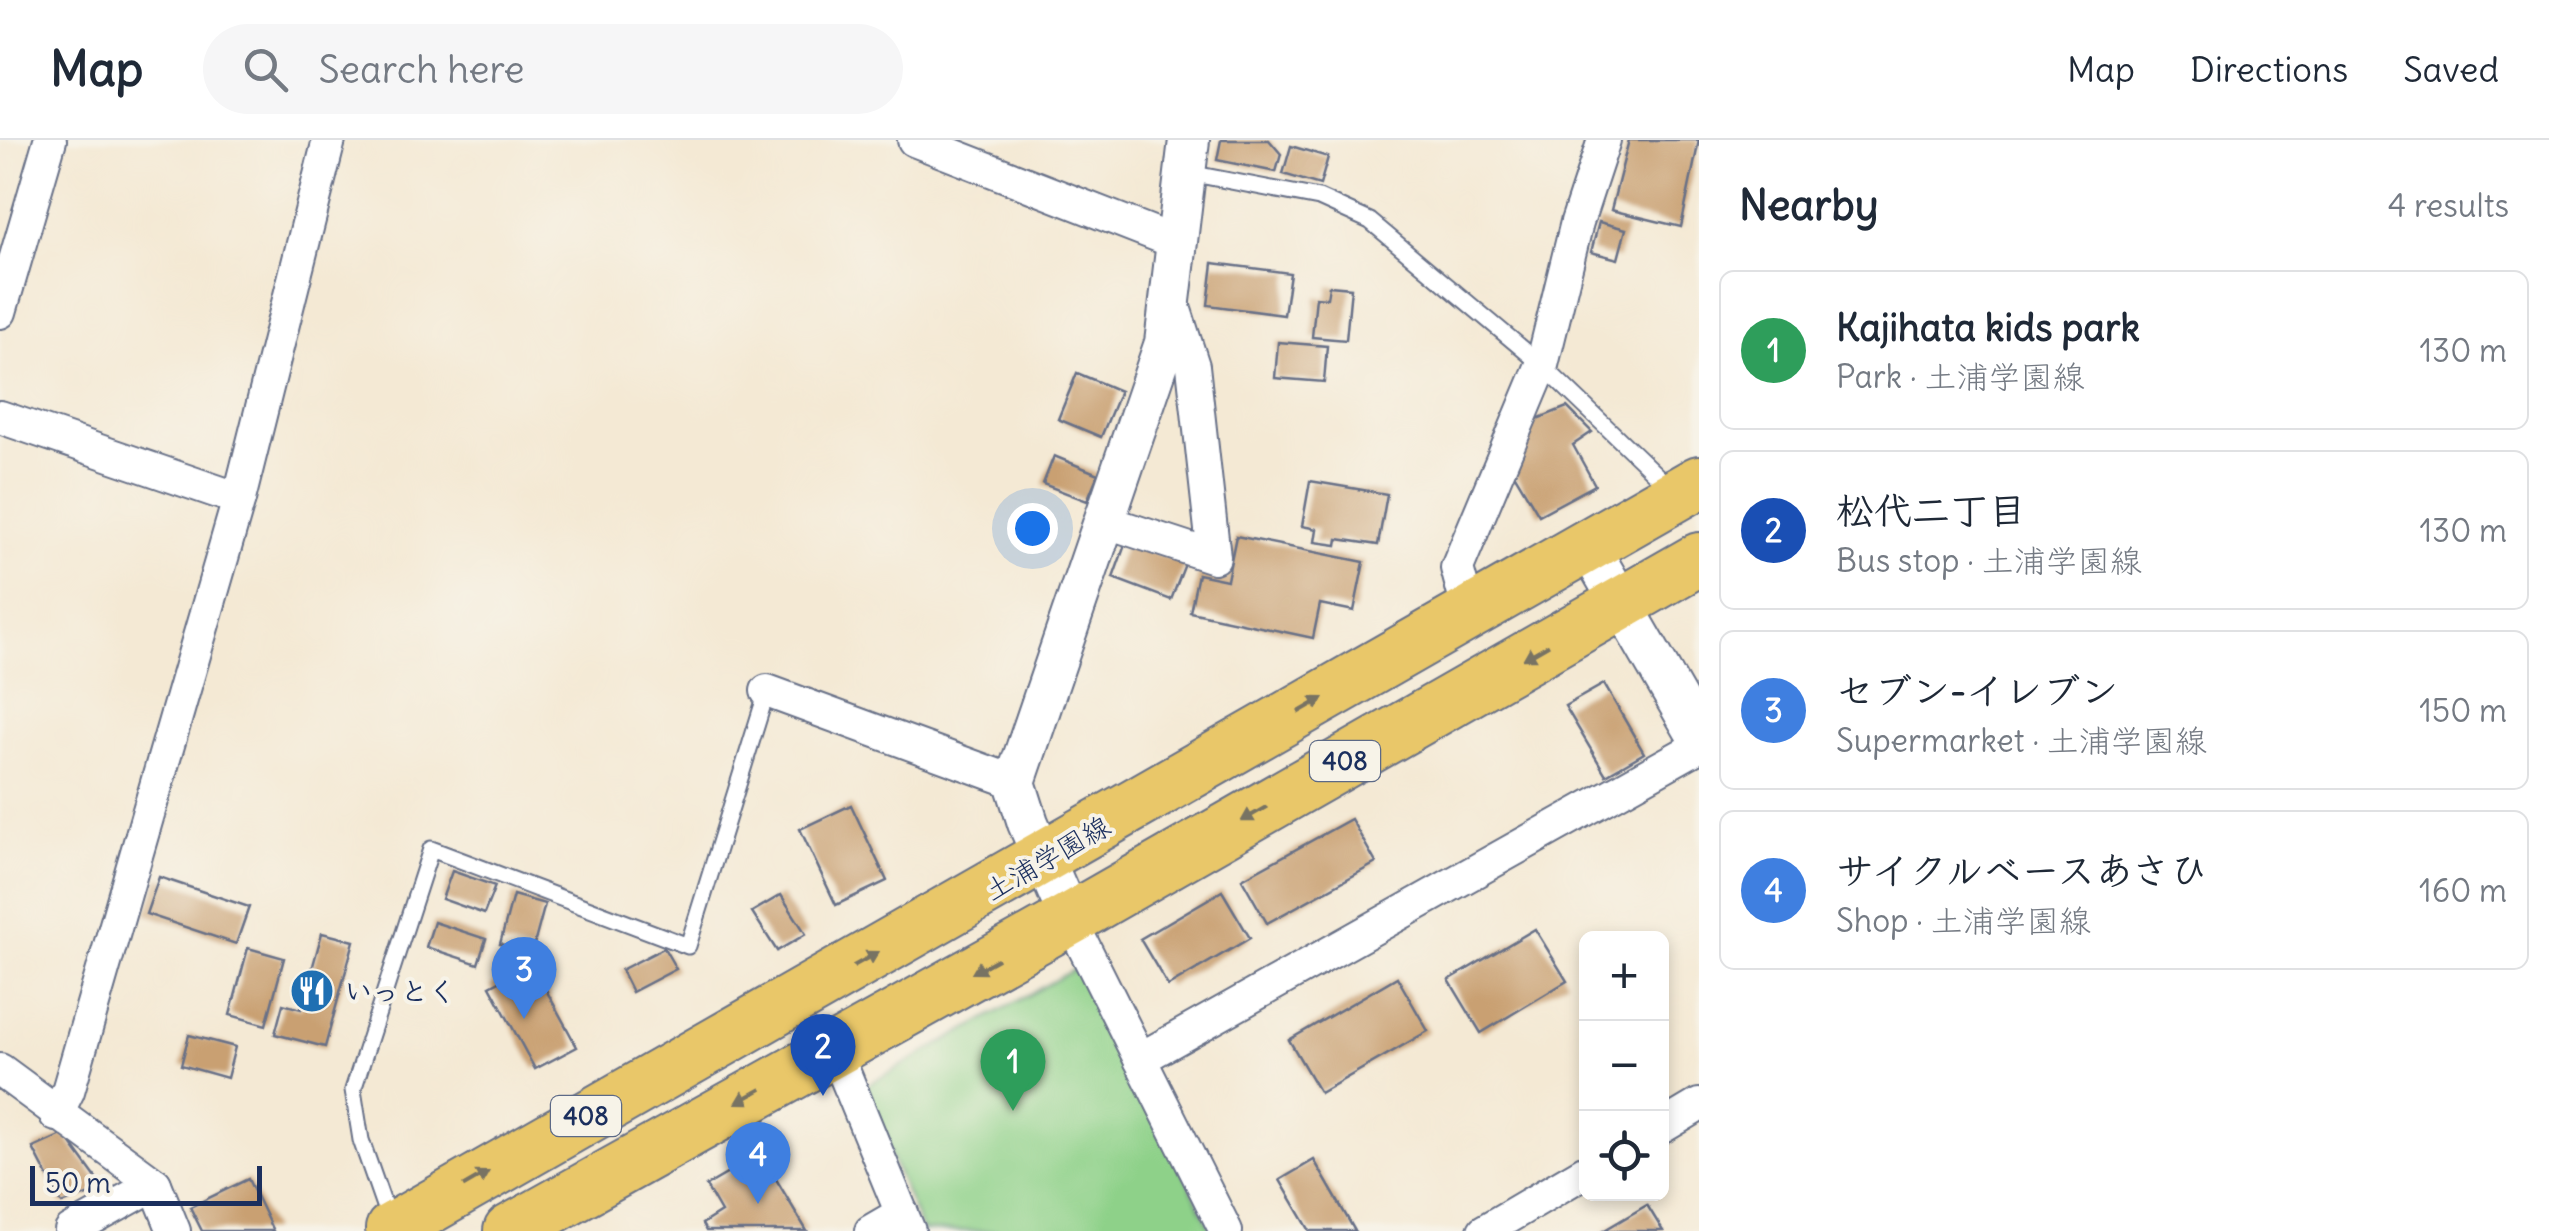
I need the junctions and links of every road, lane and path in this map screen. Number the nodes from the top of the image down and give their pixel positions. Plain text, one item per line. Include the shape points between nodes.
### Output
1 (50, 140) edge
2 (329, 140) edge
3 (914, 140) edge
4 (1604, 140) edge
5 (1187, 156) edge
6 (1176, 242) junction
7 (1170, 294) junction
8 (0, 312) edge
9 (1542, 364) junction
10 (0, 418) edge
11 (1688, 488) edge
12 (239, 499) junction
13 (1104, 522) junction
14 (1588, 546) junction
15 (1699, 558) edge
16 (1620, 604) junction
17 (1469, 613) junction
18 (767, 691) joint
19 (1699, 742) edge
20 (1016, 782) junction
21 (1045, 859) junction
22 (1070, 919) junction
23 (834, 1048) junction
24 (1140, 1059) junction
25 (0, 1070) edge
26 (1699, 1105) edge
27 (56, 1115) junction
28 (1669, 1123) edge
29 (1579, 1175) edge
30 (155, 1184) junction
31 (905, 1222) edge
32 (393, 1230) edge
33 (71, 1231) edge
34 (174, 1231) edge
35 (510, 1231) edge
36 (871, 1231) edge
37 (1226, 1231) edge
38 (1484, 1231) edge

1 - 8 street
2 - 12 street
3 - 6 street
4 - 9 street
5 - 6 street
5 - 9 lane via 1370,221
6 - 7 street
7 - 13 street via 1164,343
7 - 13 street via 1192,366 1214,556
9 - 11 lane
9 - 17 street via 1457,568
10 - 12 street
11 - 14 highway, 土浦学園線 / 408
12 - 27 street
13 - 20 street
14 - 16 street
14 - 17 highway, 土浦学園線 / 408
15 - 16 highway, 408
16 - 19 street
16 -> 22 highway, 408
21 -> 17 highway, 土浦学園線 / 408
18 - 20 street
18 - 32 lane via 688,946 431,848 353,1090 361,1140
19 - 24 street
20 - 21 street
21 - 22 street
32 -> 21 highway, 土浦学園線 / 408
22 -> 23 highway, 408
22 - 24 street
23 - 31 street
23 -> 35 highway, 408
24 - 37 street
25 - 27 street
26 - 28 street
27 - 30 street
29 - 38 street
30 - 33 street
30 - 34 street
31 - 36 street

